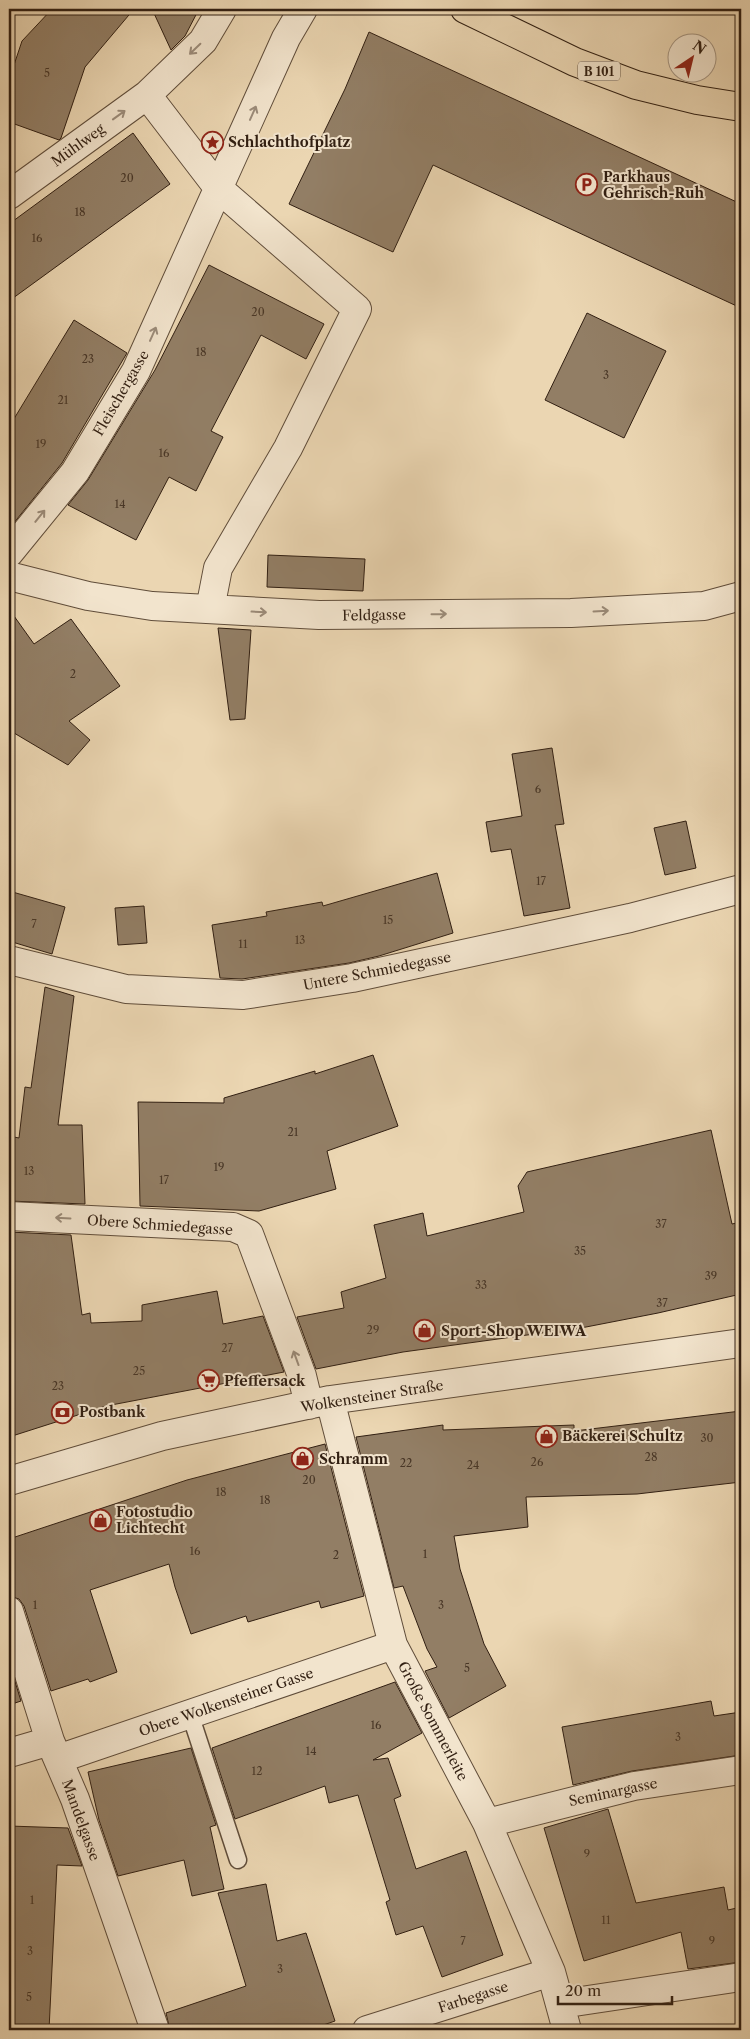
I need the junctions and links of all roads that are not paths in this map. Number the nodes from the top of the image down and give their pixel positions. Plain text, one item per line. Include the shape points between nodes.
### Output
1 (222, 9) edge
2 (303, 9) edge
3 (465, 9) edge
4 (147, 95) junction
5 (741, 107) edge
6 (219, 190) junction
7 (9, 195) edge
8 (9, 553) edge
9 (9, 576) edge
10 (741, 596) edge
11 (210, 610) junction
12 (741, 889) edge
13 (9, 960) edge
14 (9, 1216) edge
15 (741, 1343) edge
16 (319, 1403) junction
17 (9, 1481) edge
18 (9, 1611) edge
19 (393, 1645) junction
20 (190, 1714) junction
21 (54, 1750) junction
22 (9, 1753) edge
23 (741, 1770) edge
24 (486, 1823) junction
25 (238, 1860) dead end
26 (551, 1972) junction
27 (741, 1977) edge
28 (561, 2004) junction
29 (155, 2030) edge
30 (367, 2030) edge
31 (567, 2030) edge

1 -> 4 street via 203,41
6 -> 2 street via 286,38
3 - 5 main road, B 101 via 575,62 636,84 697,100
4 - 6 street
7 -> 4 street, Mühlweg
8 -> 6 street, Fleischergasse via 75,472 136,371
6 - 11 street via 357,309 288,448 218,568
9 - 11 street, Feldgasse via 88,596 152,606
11 -> 10 street, Feldgasse via 319,615 572,613 704,606
12 - 13 street, Untere Schmiedegasse via 630,918 352,978 243,995 126,988
16 -> 14 street, Obere Schmiedegasse via 302,1376 249,1234 233,1227
15 - 16 street, Wolkensteiner Straße
16 - 17 street, Wolkensteiner Straße via 162,1436
16 - 19 street, Große Sommerleite
18 - 21 street, Mandelgasse
19 - 20 street, Obere Wolkensteiner Gasse
19 - 24 street, Große Sommerleite
20 - 21 street, Obere Wolkensteiner Gasse
20 - 25 lane
21 - 22 street, Obere Wolkensteiner Gasse
21 - 29 street, Mandelgasse via 76,1799
23 - 24 street, Seminargasse via 634,1786
24 - 26 street, Große Sommerleite
26 - 28 street, Große Sommerleite
26 - 30 street, Farbegasse
27 - 28 street
28 - 31 street, Große Sommerleite

